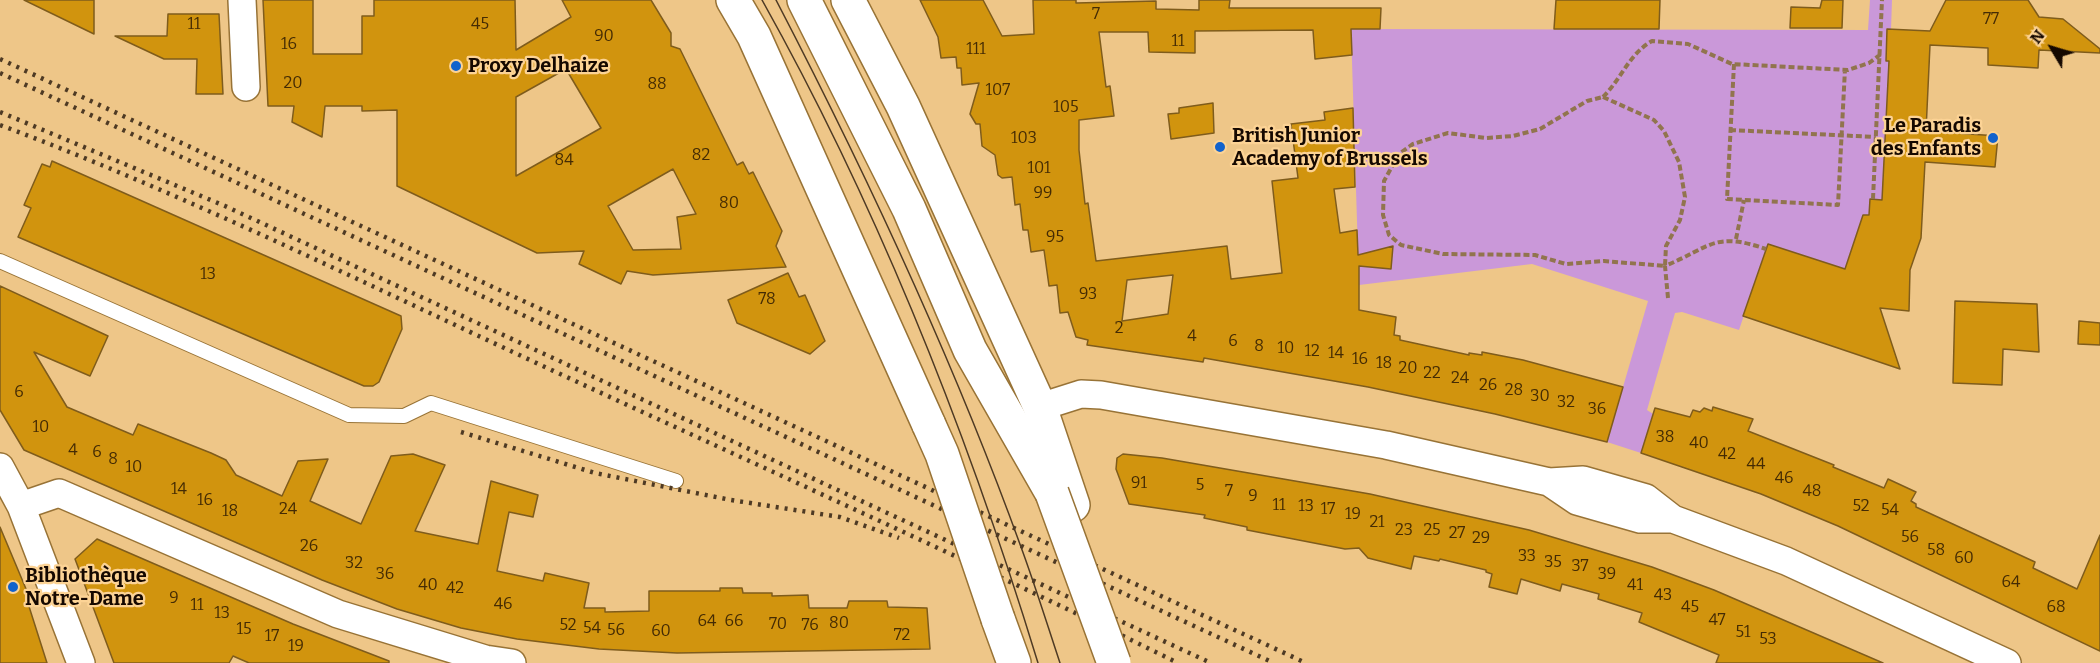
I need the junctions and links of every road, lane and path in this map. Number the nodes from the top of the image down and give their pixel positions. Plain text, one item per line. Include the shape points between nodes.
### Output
1 (242, 0) edge
2 (733, 0) edge
3 (804, 0) edge
4 (848, 0) edge
5 (1882, 0) edge
6 (1881, 54) junction
7 (1734, 64) junction
8 (1845, 69) junction
9 (246, 87) dead end
10 (1603, 97) junction
11 (1730, 129) junction
12 (1841, 135) junction
13 (1876, 137) junction
14 (1873, 199) dead end
15 (1744, 200) junction
16 (1736, 239) junction
17 (1766, 249) dead end
18 (0, 261) edge
19 (1665, 266) junction
20 (1668, 298) dead end
21 (1040, 407) junction
22 (0, 467) edge
23 (676, 481) dead end
24 (1063, 499) junction
25 (21, 506) junction
26 (485, 661) edge
27 (81, 663) edge
28 (512, 663) edge
29 (1014, 663) edge
30 (1114, 663) edge
31 (2007, 663) edge

1 - 9 street
2 - 29 main road, bridge via 754,36 942,454
3 - 24 main road via 909,210 969,350
4 - 21 main road via 903,106
5 - 6 path
6 - 8 path via 1859,68
6 - 13 path
7 - 8 path
7 - 10 path via 1688,44 1652,41 1634,55
7 - 11 path
8 - 12 path
10 - 19 path via 1654,120 1664,130 1679,162 1685,197 1680,220 1666,246
10 - 19 path via 1587,101 1540,129 1513,136 1486,138 1448,133 1413,144 1399,154 1384,181 1383,215 1389,235 1401,245 1443,254 1535,255 1566,264 1604,261
11 - 12 path
11 - 15 path via 1727,199
12 - 13 path
12 - 15 path via 1838,205
13 - 14 path
15 - 16 path
16 - 17 path
16 - 19 path via 1716,241
18 - 23 lane via 349,415 404,416 431,403
19 - 20 path
21 - 24 main road
21 - 31 street via 1081,394 1101,395 1386,445 1549,482 1583,480 1646,498 1673,519 1786,561
22 - 25 street
24 - 30 main road, bridge
25 - 26 street via 59,493 338,614
25 - 27 street
26 - 28 street

